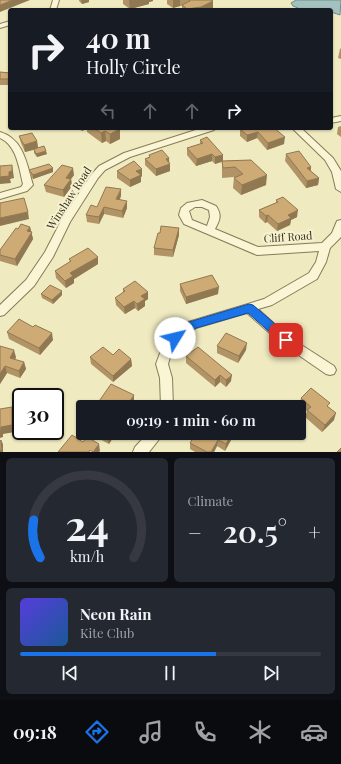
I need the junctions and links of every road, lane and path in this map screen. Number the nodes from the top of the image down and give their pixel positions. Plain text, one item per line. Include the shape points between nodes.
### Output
1 (205, 130) edge
2 (298, 130) edge
3 (0, 135) edge
4 (341, 189) edge
5 (0, 196) edge
6 (341, 223) edge
7 (210, 230) dead end
8 (324, 247) junction
9 (249, 308) junction
10 (0, 312) edge
11 (330, 370) dead end
12 (168, 400) edge
13 (151, 440) edge
14 (140, 452) edge

1 - 10 street, Winshaw Road via 127,155 102,168 66,221 50,254 30,283
2 - 4 street via 329,158 338,172
3 - 5 street via 13,143 28,185 24,190
6 - 8 street via 337,235
7 - 8 street, Cliff Road via 257,252
8 - 9 street via 321,262 313,276 268,302
9 - 11 street via 286,340
9 - 12 street via 192,325 175,338 167,349 162,364
13 - 14 street

